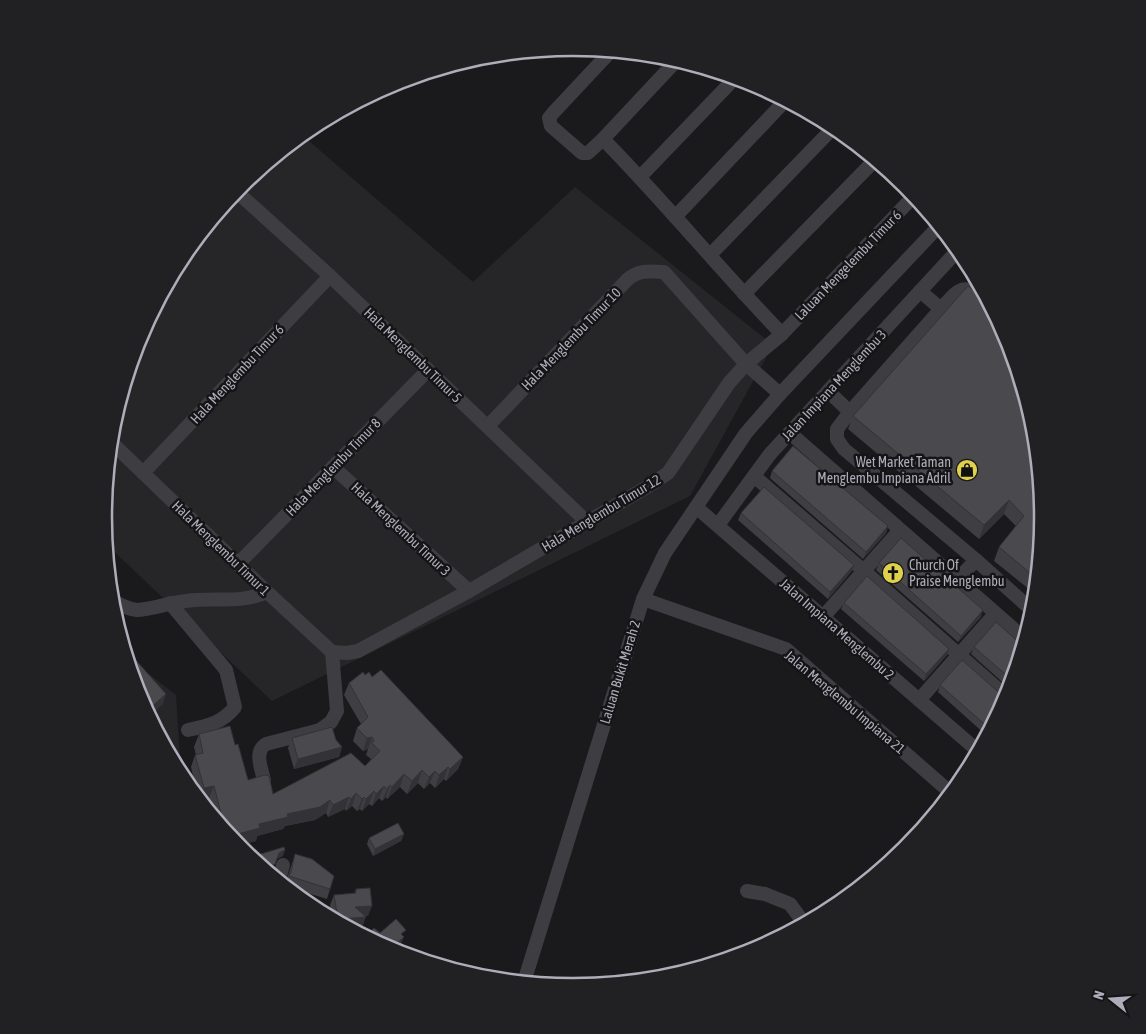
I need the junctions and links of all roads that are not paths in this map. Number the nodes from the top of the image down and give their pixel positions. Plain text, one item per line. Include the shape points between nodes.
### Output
1 (605, 57) edge
2 (671, 67) edge
3 (729, 84) edge
4 (780, 106) edge
5 (828, 133) edge
6 (603, 139) junction
7 (870, 165) edge
8 (640, 177) junction
9 (242, 196) edge
10 (909, 202) edge
11 (674, 217) junction
12 (934, 231) edge
13 (710, 255) junction
14 (952, 256) edge
15 (330, 276) junction
16 (920, 291) junction
17 (974, 291) edge
18 (744, 294) junction
19 (941, 309) junction
20 (782, 334) junction
21 (746, 364) junction
22 (428, 370) junction
23 (828, 391) junction
24 (780, 394) junction
25 (850, 412) junction
26 (488, 426) junction
27 (790, 433) junction
28 (117, 448) edge
29 (333, 467) junction
30 (143, 472) junction
31 (754, 476) junction
32 (696, 507) junction
33 (587, 522) junction
34 (718, 525) junction
35 (900, 530) junction
36 (976, 560) junction
37 (238, 564) junction
38 (864, 571) junction
39 (956, 580) junction
40 (469, 591) junction
41 (267, 592) junction
42 (643, 599) junction
43 (170, 603) junction
44 (1025, 604) edge
45 (121, 605) edge
46 (995, 614) junction
47 (824, 617) junction
48 (1019, 634) edge
49 (332, 652) junction
50 (960, 654) junction
51 (1000, 690) edge
52 (920, 700) junction
53 (188, 730) dead end
54 (972, 746) edge
55 (264, 780) edge
56 (945, 788) edge
57 (283, 865) dead end
58 (281, 873) edge
59 (747, 892) dead end
60 (800, 918) edge
61 (526, 975) edge

1 - 6 street via 549,118 551,126 582,153 588,153
2 - 6 street
3 - 8 street
4 - 11 street
5 - 13 street
6 - 8 street
7 - 18 street
8 - 11 street
9 - 15 street, Hala Menglembu Timur 5
10 - 20 street, Laluan Mengelembu Timur 6
11 - 13 street
12 - 24 street, Laluan Bukit Merah 2
13 - 18 street
14 - 16 street, Jalan Impiana Menglembu 3
15 - 22 street, Hala Menglembu Timur 5
15 - 30 street, Hala Menglembu Timur 6
16 - 19 street
16 - 23 street, Jalan Impiana Menglembu 3
17 - 19 street via 966,288 955,293
18 - 20 street
19 - 25 street
20 - 21 street, Laluan Mengelembu Timur 6
21 - 24 street
21 - 26 street, Hala Menglembu Timur 10 via 664,272 647,270 627,280
21 - 33 street, Hala Menglembu Timur 12 via 729,383 668,472
22 - 26 street, Hala Menglembu Timur 5
22 - 29 street, Hala Menglembu Timur 8
23 - 25 street
23 - 27 street, Jalan Impiana Menglembu 3
24 - 32 street, Laluan Bukit Merah 2 via 746,433
25 - 36 street via 837,429 844,449
26 - 33 street, Hala Menglembu Timur 5
27 - 31 street, Jalan Impiana Menglembu 3
27 - 35 street
28 - 30 street, Hala Menglembu Timur 1
29 - 37 street, Hala Menglembu Timur 8
29 - 40 street, Hala Menglembu Timur 3
30 - 37 street, Hala Menglembu Timur 1
31 - 34 street, Jalan Impiana Menglembu 3
31 - 38 street
32 - 34 street, Jalan Impiana Menglembu 2
32 - 42 street, Laluan Bukit Merah 2 via 665,553
33 - 40 street, Hala Menglembu Timur 12
34 - 47 street, Jalan Impiana Menglembu 2
35 - 38 street
35 - 39 street
36 - 39 street
36 - 44 street
37 - 41 street, Hala Menglembu Timur 1
38 - 47 street
38 - 50 street
39 - 46 street
40 - 49 street, Hala Menglembu Timur 12 via 358,651
41 - 43 street via 248,598
41 - 49 street, Hala Menglembu Timur 1
42 - 56 street, Jalan Menglembu Impiana 21 via 786,649
42 - 61 street, Laluan Bukit Merah 2
43 - 45 street via 138,610
43 - 53 street via 226,670 235,707 227,717
46 - 48 street
46 - 50 street
47 - 52 street, Jalan Impiana Menglembu 2
49 - 55 street via 337,711 332,722 320,730 261,747 259,755
50 - 51 street
50 - 52 street
52 - 54 street, Jalan Impiana Menglembu 2
57 - 58 street
59 - 60 street via 766,894 790,904

